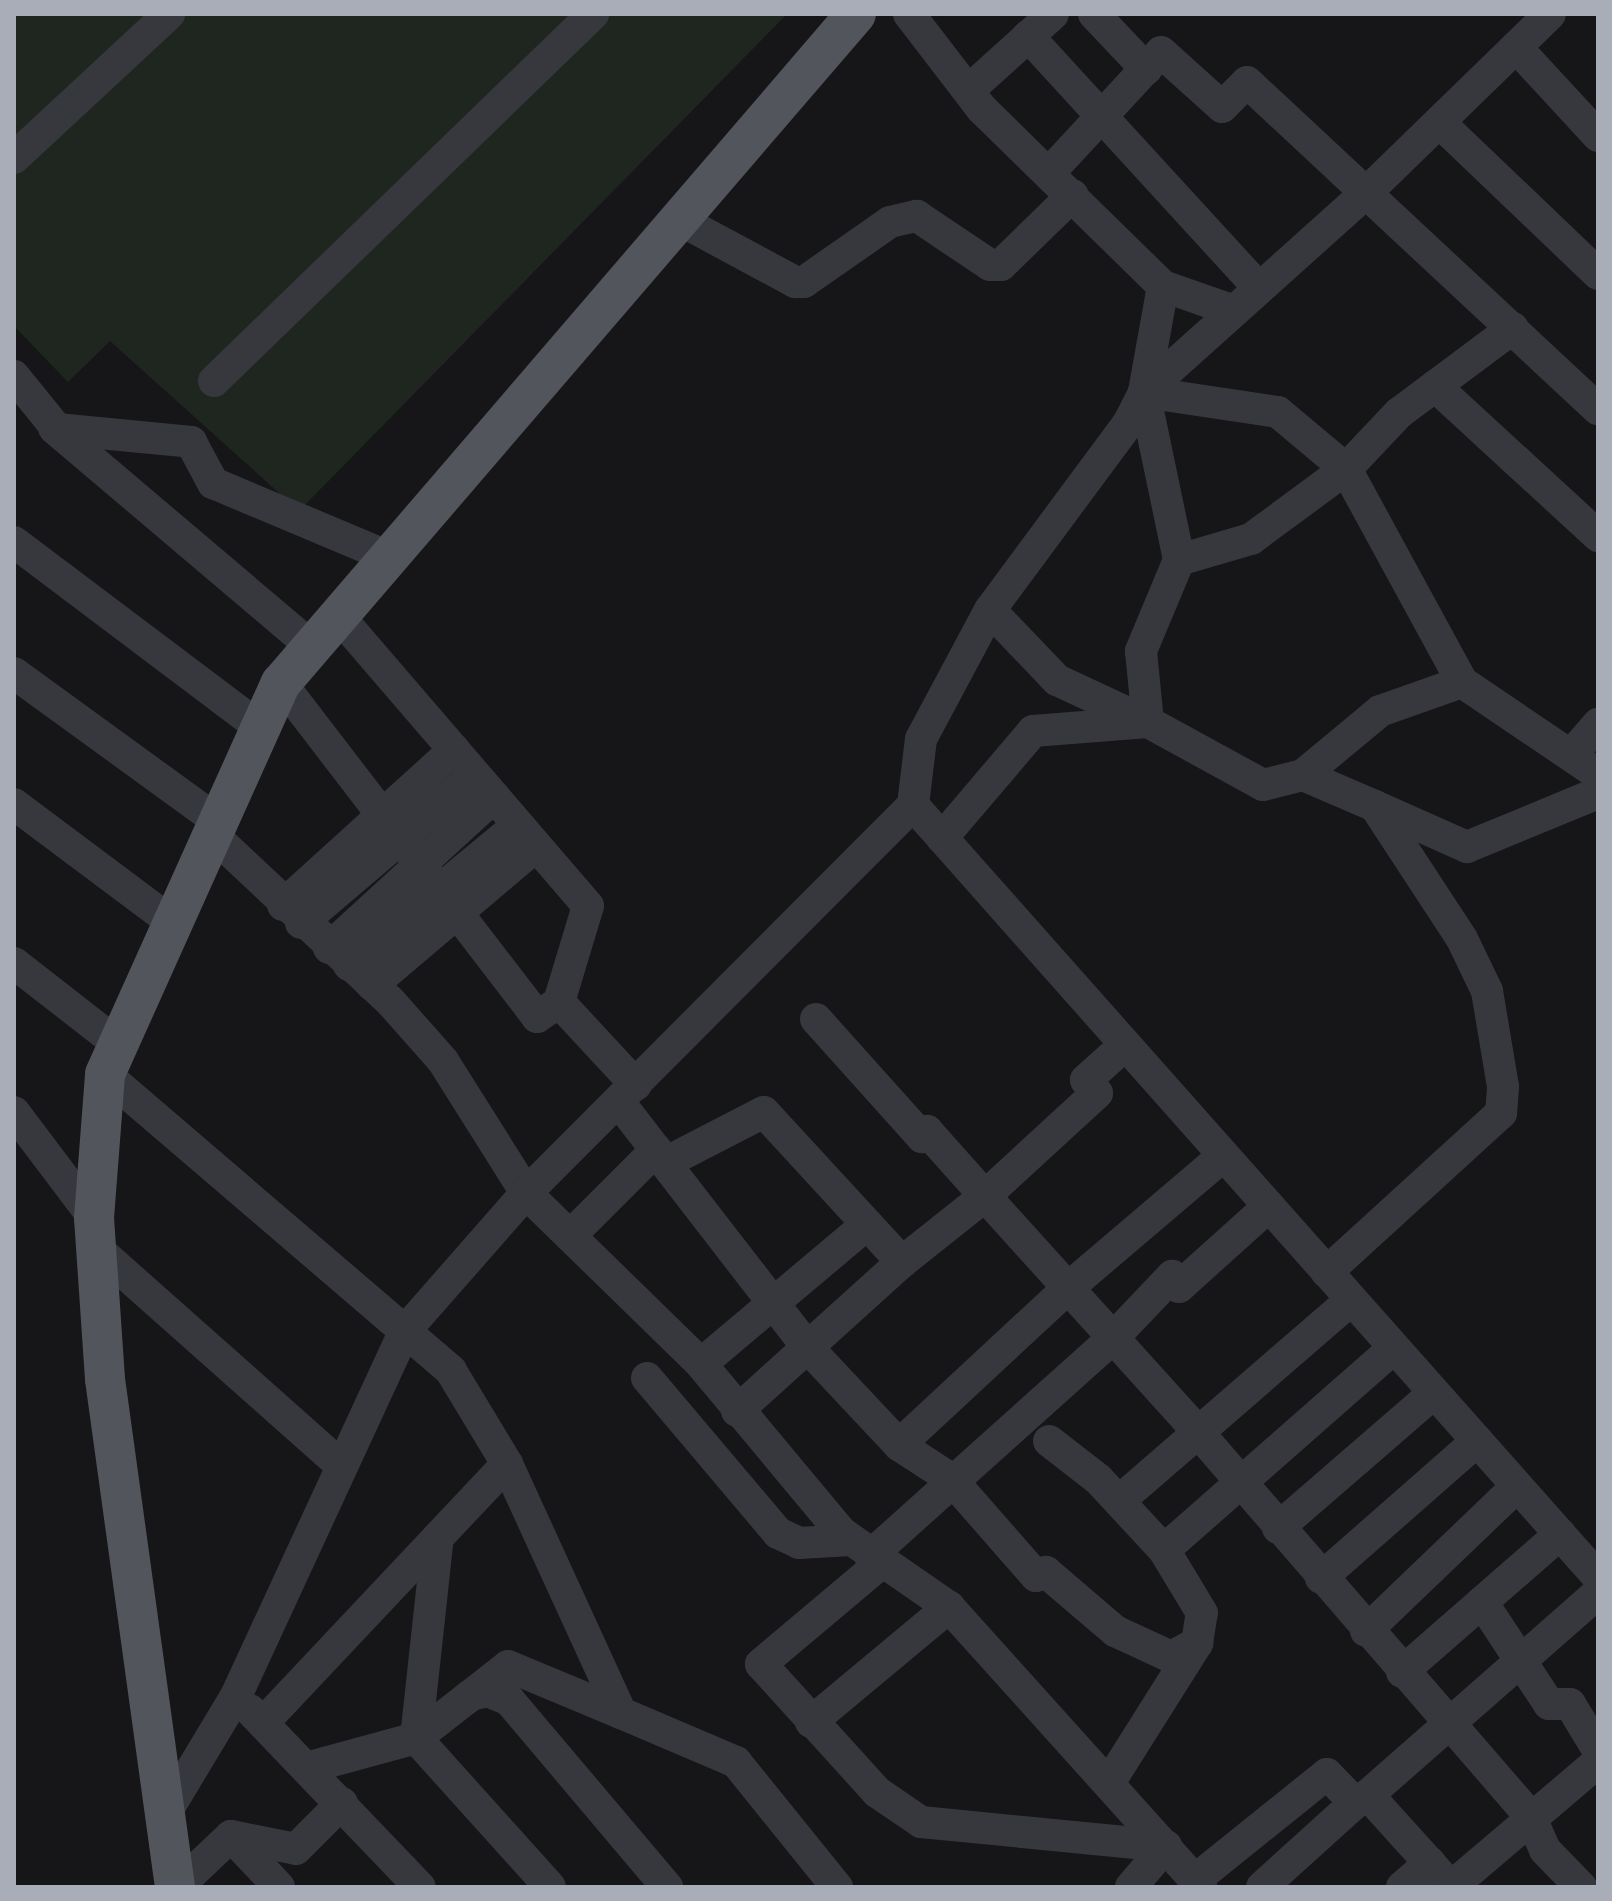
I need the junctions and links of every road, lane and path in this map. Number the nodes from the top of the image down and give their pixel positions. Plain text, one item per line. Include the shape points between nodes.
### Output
1 (169, 14) edge
2 (593, 14) edge
3 (856, 14) edge
4 (909, 14) edge
5 (1053, 14) edge
6 (1094, 14) edge
7 (1550, 14) edge
8 (1028, 36) junction
9 (1516, 47) junction
10 (1146, 69) junction
11 (969, 90) junction
12 (1104, 117) junction
13 (1439, 122) junction
14 (1598, 136) edge
15 (14, 158) edge
16 (1050, 172) junction
17 (1367, 192) junction
18 (1073, 195) junction
19 (680, 220) junction
20 (1598, 274) edge
21 (1163, 286) junction
22 (1258, 287) junction
23 (1231, 310) junction
24 (1513, 328) junction
25 (14, 376) edge
26 (214, 381) dead end
27 (1435, 386) junction
28 (1144, 392) junction
29 (14, 405) edge
30 (1598, 409) edge
31 (57, 429) junction
32 (1346, 469) junction
33 (1598, 536) edge
34 (14, 542) edge
35 (387, 556) junction
36 (1179, 560) junction
37 (990, 610) junction
38 (337, 614) junction
39 (311, 646) junction
40 (14, 673) edge
41 (1462, 682) junction
42 (281, 683) junction
43 (1148, 722) junction
44 (1598, 724) edge
45 (261, 728) junction
46 (454, 750) junction
47 (1572, 754) junction
48 (1598, 774) edge
49 (1303, 775) junction
50 (484, 786) junction
51 (1598, 793) edge
52 (14, 804) edge
53 (913, 805) junction
54 (1375, 806) junction
55 (381, 814) junction
56 (216, 829) junction
57 (527, 836) junction
58 (942, 838) junction
59 (410, 852) junction
60 (449, 901) junction
61 (292, 914) junction
62 (173, 923) junction
63 (14, 963) edge
64 (350, 966) junction
65 (559, 1002) junction
66 (816, 1019) dead end
67 (1125, 1045) junction
68 (111, 1059) junction
69 (628, 1093) junction
70 (14, 1112) edge
71 (661, 1156) junction
72 (1223, 1156) junction
73 (526, 1193) junction
74 (985, 1196) junction
75 (1269, 1206) junction
76 (867, 1224) junction
77 (94, 1233) junction
78 (570, 1236) junction
79 (902, 1262) junction
80 (1327, 1272) junction
81 (1068, 1288) junction
82 (1351, 1300) junction
83 (774, 1304) junction
84 (404, 1332) junction
85 (1113, 1338) junction
86 (1394, 1348) junction
87 (809, 1349) junction
88 (701, 1364) junction
89 (647, 1378) dead end
90 (1434, 1393) junction
91 (737, 1411) junction
92 (1197, 1431) junction
93 (1049, 1441) dead end
94 (1477, 1441) junction
95 (899, 1445) junction
96 (507, 1464) junction
97 (342, 1466) junction
98 (951, 1479) junction
99 (1241, 1483) junction
100 (1517, 1486) junction
101 (1119, 1501) junction
102 (1278, 1528) junction
103 (1560, 1534) junction
104 (438, 1537) junction
105 (1164, 1550) junction
106 (867, 1553) junction
107 (1598, 1577) edge
108 (1321, 1578) junction
109 (1598, 1593) edge
110 (1482, 1602) junction
111 (949, 1607) junction
112 (1366, 1631) junction
113 (1197, 1643) junction
114 (1521, 1658) junction
115 (1402, 1672) junction
116 (236, 1696) junction
117 (621, 1713) junction
118 (811, 1722) junction
119 (1446, 1722) junction
120 (263, 1723) junction
121 (416, 1738) junction
122 (1598, 1750) edge
123 (1598, 1762) edge
124 (310, 1767) junction
125 (1109, 1783) junction
126 (1361, 1799) junction
127 (342, 1803) junction
128 (165, 1814) junction
129 (1530, 1816) junction
130 (231, 1836) junction
131 (1166, 1846) junction
132 (1430, 1863) junction
133 (1198, 1884) edge
134 (176, 1887) edge
135 (279, 1887) edge
136 (420, 1887) edge
137 (550, 1887) edge
138 (667, 1887) edge
139 (837, 1887) edge
140 (1131, 1887) edge
141 (1262, 1887) edge
142 (1402, 1887) edge
143 (1581, 1887) edge

1 - 15 street
2 - 26 street
3 - 19 main road
4 - 11 street
5 - 8 street
6 - 10 street
7 - 9 street
8 - 11 street
8 - 12 street
9 - 13 street
9 - 14 street
10 - 12 street
10 - 17 street via 1161,52 1222,107 1247,82
11 - 16 street
12 - 16 street
12 - 22 street
13 - 17 street
13 - 20 street
16 - 18 street
17 - 22 street
17 - 24 street
18 - 19 street via 1001,265 990,265 917,216 890,222 814,278 795,282
18 - 21 street
19 - 35 main road
21 - 23 street
21 - 28 street
22 - 23 street
23 - 28 street
24 - 27 street
24 - 30 street
25 - 31 street
27 - 32 street via 1399,413
27 - 33 street
28 - 32 street via 1278,412
28 - 36 street
28 - 37 street via 1129,422
29 - 31 street
31 - 35 street via 191,442 213,483
31 - 39 street
32 - 36 street via 1251,539
32 - 41 street
34 - 45 street
35 - 38 main road
36 - 43 street via 1141,651
37 - 43 street via 1057,680
37 - 53 street via 921,739
38 - 39 main road
38 - 46 street
39 - 42 main road
40 - 56 street
41 - 47 street
41 - 49 street via 1380,711
42 - 45 main road
42 - 55 street
43 - 49 street via 1263,785
43 - 58 street via 1033,731
44 - 47 street
45 - 56 main road
46 - 50 street
46 - 55 street
47 - 48 street
49 - 54 street
50 - 57 street
50 - 59 street
51 - 54 street via 1467,847
52 - 62 street
53 - 58 street
53 - 69 street
54 - 80 street via 1462,939 1487,991 1503,1087 1501,1113
55 - 59 street
55 - 61 street
56 - 61 street
56 - 62 main road
57 - 60 street
57 - 65 street via 588,906
58 - 67 street
59 - 60 street
59 - 61 street
59 - 64 street
60 - 64 street
60 - 65 street via 537,1017
61 - 64 street
62 - 68 main road
63 - 68 street
64 - 73 street via 443,1061
65 - 69 street
66 - 74 street via 922,1137 927,1131
67 - 72 street
67 - 74 street via 1086,1080 1097,1093
68 - 77 main road
68 - 84 street
69 - 71 street
69 - 73 street
70 - 77 street
71 - 76 street via 764,1112
71 - 78 street
71 - 83 street
72 - 75 street
72 - 81 street
73 - 78 street
73 - 84 street
74 - 79 street
74 - 81 street
75 - 80 street
75 - 85 street via 1179,1287 1172,1276
76 - 79 street
76 - 83 street
77 - 97 street
77 - 128 main road via 105,1379
78 - 88 street
79 - 87 street
80 - 82 street
81 - 85 street
81 - 95 street
82 - 86 street
82 - 92 street
83 - 87 street
83 - 88 street
84 - 96 street via 451,1371
84 - 97 street
85 - 92 street
85 - 98 street
86 - 90 street
86 - 99 street
87 - 91 street
87 - 95 street
88 - 91 street
89 - 106 street via 778,1533 799,1543
90 - 94 street
90 - 102 street
91 - 106 street
92 - 99 street
92 - 101 street
93 - 101 street
94 - 100 street
94 - 108 street
95 - 98 street
96 - 104 street
96 - 117 street
97 - 116 street
98 - 106 street
98 - 113 street via 1036,1576 1046,1572 1115,1631 1171,1657
99 - 102 street
99 - 105 street
100 - 103 street
100 - 112 street
101 - 105 street
102 - 108 street
103 - 107 street
103 - 110 street
104 - 120 street
104 - 121 street
105 - 113 street via 1202,1613
106 - 111 street
106 - 118 street via 761,1664
108 - 112 street
109 - 114 street
110 - 114 street
110 - 115 street
111 - 118 street
111 - 125 street
112 - 115 street
113 - 125 street
114 - 119 street
114 - 122 street via 1549,1704 1570,1704
115 - 119 street
116 - 120 street
116 - 128 street
117 - 121 street via 508,1666
117 - 139 street via 736,1762
118 - 131 street via 877,1792 921,1822
119 - 126 street
119 - 129 street
120 - 124 street
121 - 124 street
121 - 137 street
121 - 138 street via 471,1695 487,1691 509,1700
123 - 129 street
124 - 127 street
125 - 131 street
126 - 132 street
126 - 133 street via 1327,1774
126 - 141 street
127 - 130 street via 296,1849
127 - 136 street
128 - 134 main road
129 - 132 street via 1451,1887
129 - 143 street via 1545,1850
130 - 134 street
130 - 135 street
131 - 133 street
131 - 140 street
132 - 142 street

